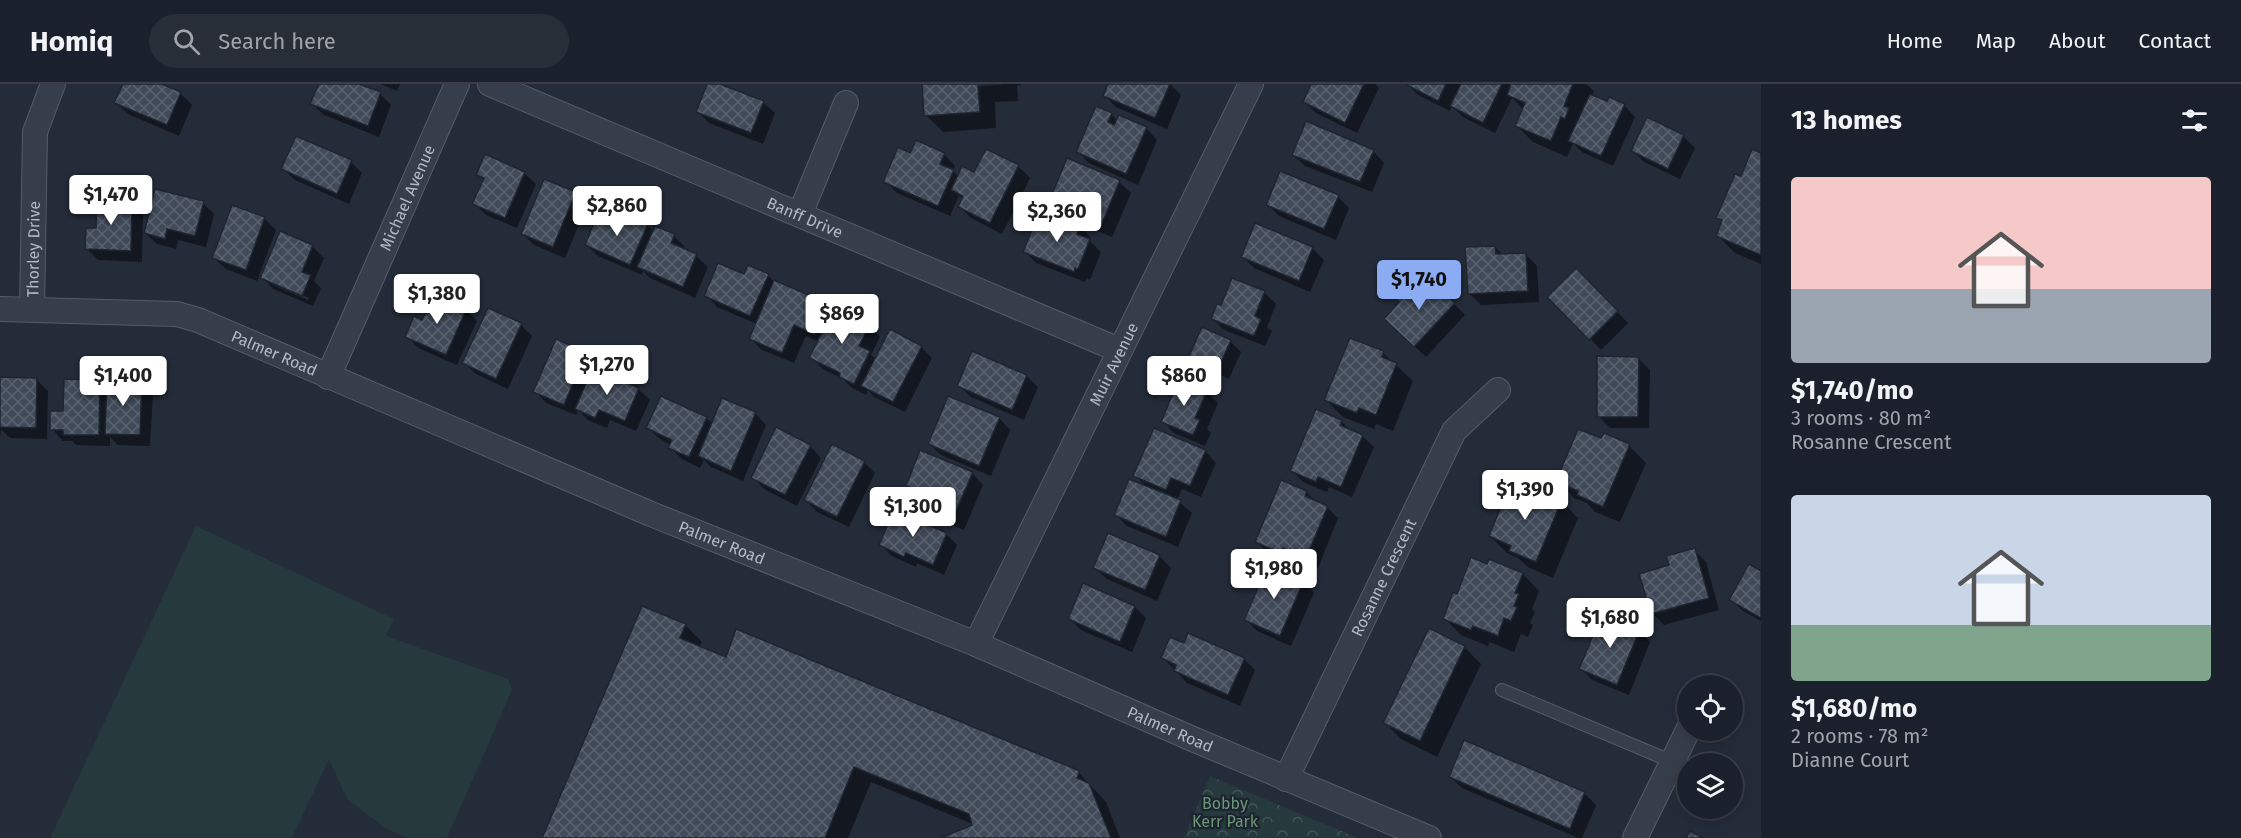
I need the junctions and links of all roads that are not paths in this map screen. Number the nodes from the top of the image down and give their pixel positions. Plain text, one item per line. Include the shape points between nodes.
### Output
1 (53, 84) edge
2 (458, 84) edge
3 (490, 84) edge
4 (1251, 84) edge
5 (846, 103) dead end
6 (800, 214) junction
7 (0, 309) edge
8 (32, 309) junction
9 (1119, 350) junction
10 (328, 377) junction
11 (1498, 390) dead end
12 (976, 644) junction
13 (1502, 690) dead end
14 (1683, 741) edge
15 (1673, 762) junction
16 (1286, 779) junction
17 (1429, 838) edge
18 (1635, 838) edge

1 - 8 street, Thorley Drive via 35,132
2 - 10 street, Michael Avenue
3 - 6 street, Banff Drive
4 - 9 street, Muir Avenue
5 - 6 street
6 - 9 street, Banff Drive
7 - 8 street, Palmer Road
8 - 10 street, Palmer Road via 177,314
9 - 12 street, Muir Avenue
10 - 12 street, Palmer Road via 651,514
11 - 16 street, Rosanne Crescent via 1454,431
12 - 16 street, Palmer Road
13 - 15 lane
14 - 15 street
15 - 18 street
16 - 17 street, Palmer Road

